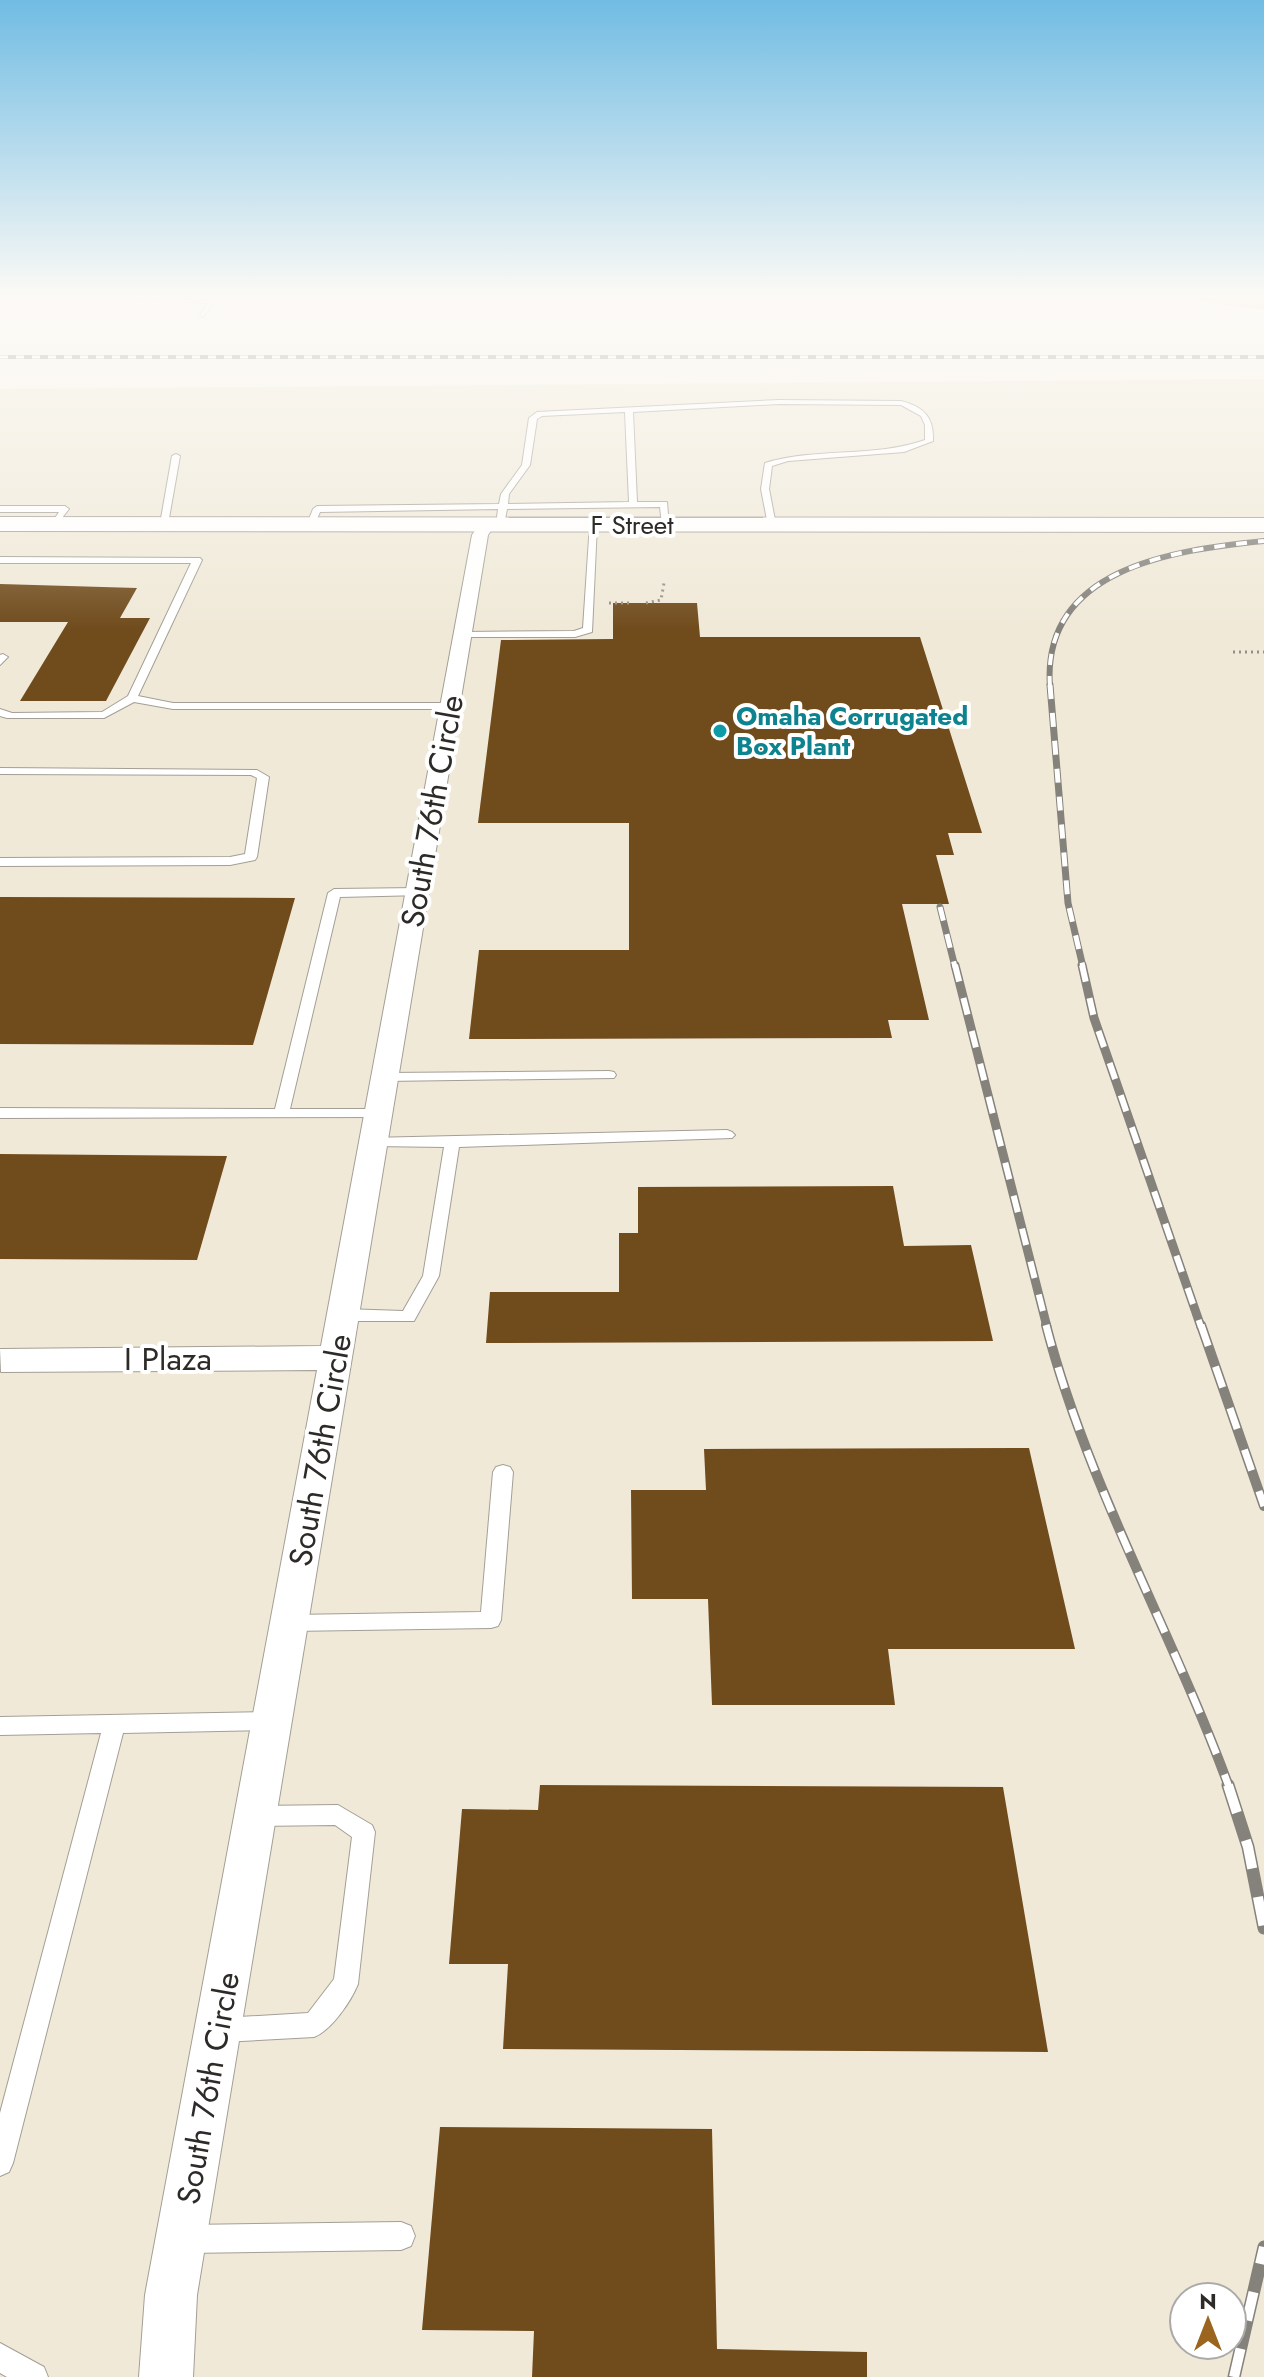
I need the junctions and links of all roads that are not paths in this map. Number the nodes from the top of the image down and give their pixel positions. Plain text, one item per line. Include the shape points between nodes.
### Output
1 (690, 408) edge
2 (920, 408) edge
3 (629, 412) junction
4 (176, 456) dead end
5 (633, 504) junction
6 (0, 509) edge
7 (497, 520) junction
8 (0, 524) edge
9 (55, 524) junction
10 (164, 524) junction
11 (593, 525) junction
12 (666, 525) junction
13 (772, 525) junction
14 (1264, 525) edge
15 (0, 560) edge
16 (463, 635) junction
17 (132, 698) junction
18 (451, 706) junction
19 (0, 712) edge
20 (0, 771) edge
21 (0, 862) edge
22 (418, 892) junction
23 (609, 1075) dead end
24 (385, 1077) junction
25 (0, 1113) edge
26 (281, 1114) junction
27 (377, 1128) junction
28 (727, 1135) dead end
29 (452, 1142) junction
30 (344, 1315) junction
31 (336, 1358) junction
32 (0, 1360) edge
33 (503, 1472) dead end
34 (290, 1623) junction
35 (272, 1721) junction
36 (114, 1724) junction
37 (0, 1726) edge
38 (255, 1816) junction
39 (218, 2030) junction
40 (0, 2163) edge
41 (401, 2236) dead end
42 (181, 2239) junction
43 (0, 2357) edge
44 (34, 2377) edge
45 (166, 2377) edge

1 - 3 lane
2 - 13 lane via 926,414 929,441 904,450 768,465 765,489
3 - 5 lane
3 - 7 lane via 533,418 526,465 505,494
4 - 10 lane
5 - 7 lane via 544,504
5 - 12 lane via 664,504
6 - 9 lane via 65,509
7 - 10 street, F Street
7 - 11 street, F Street
7 - 16 street, South 76th Circle via 480,535
8 - 9 street, F Street
9 - 10 street, F Street
11 - 12 street, F Street
11 - 16 lane via 588,630
12 - 13 street, F Street
13 - 14 street, F Street
15 - 17 lane via 197,560
16 - 18 street, South 76th Circle
17 - 18 lane via 173,706
17 - 19 lane via 104,715
18 - 22 street, South 76th Circle
20 - 21 lane via 253,772 263,777 251,857
22 - 24 street, South 76th Circle
22 - 26 lane via 334,893
23 - 24 lane
24 - 27 street, South 76th Circle
25 - 26 lane
26 - 27 lane
27 - 29 lane
27 - 30 street, South 76th Circle
28 - 29 lane
29 - 30 lane via 431,1276 408,1317
30 - 31 street, South 76th Circle
31 - 32 street, I Plaza
31 - 34 street, South 76th Circle
33 - 34 lane via 491,1620
34 - 35 street, South 76th Circle
35 - 36 lane
35 - 38 street, South 76th Circle
36 - 37 lane
36 - 40 lane
38 - 39 street, South 76th Circle
38 - 39 lane via 338,1815 364,1832 346,1984 314,2025
39 - 42 street, South 76th Circle
41 - 42 lane
42 - 45 street, South 76th Circle
43 - 44 lane

